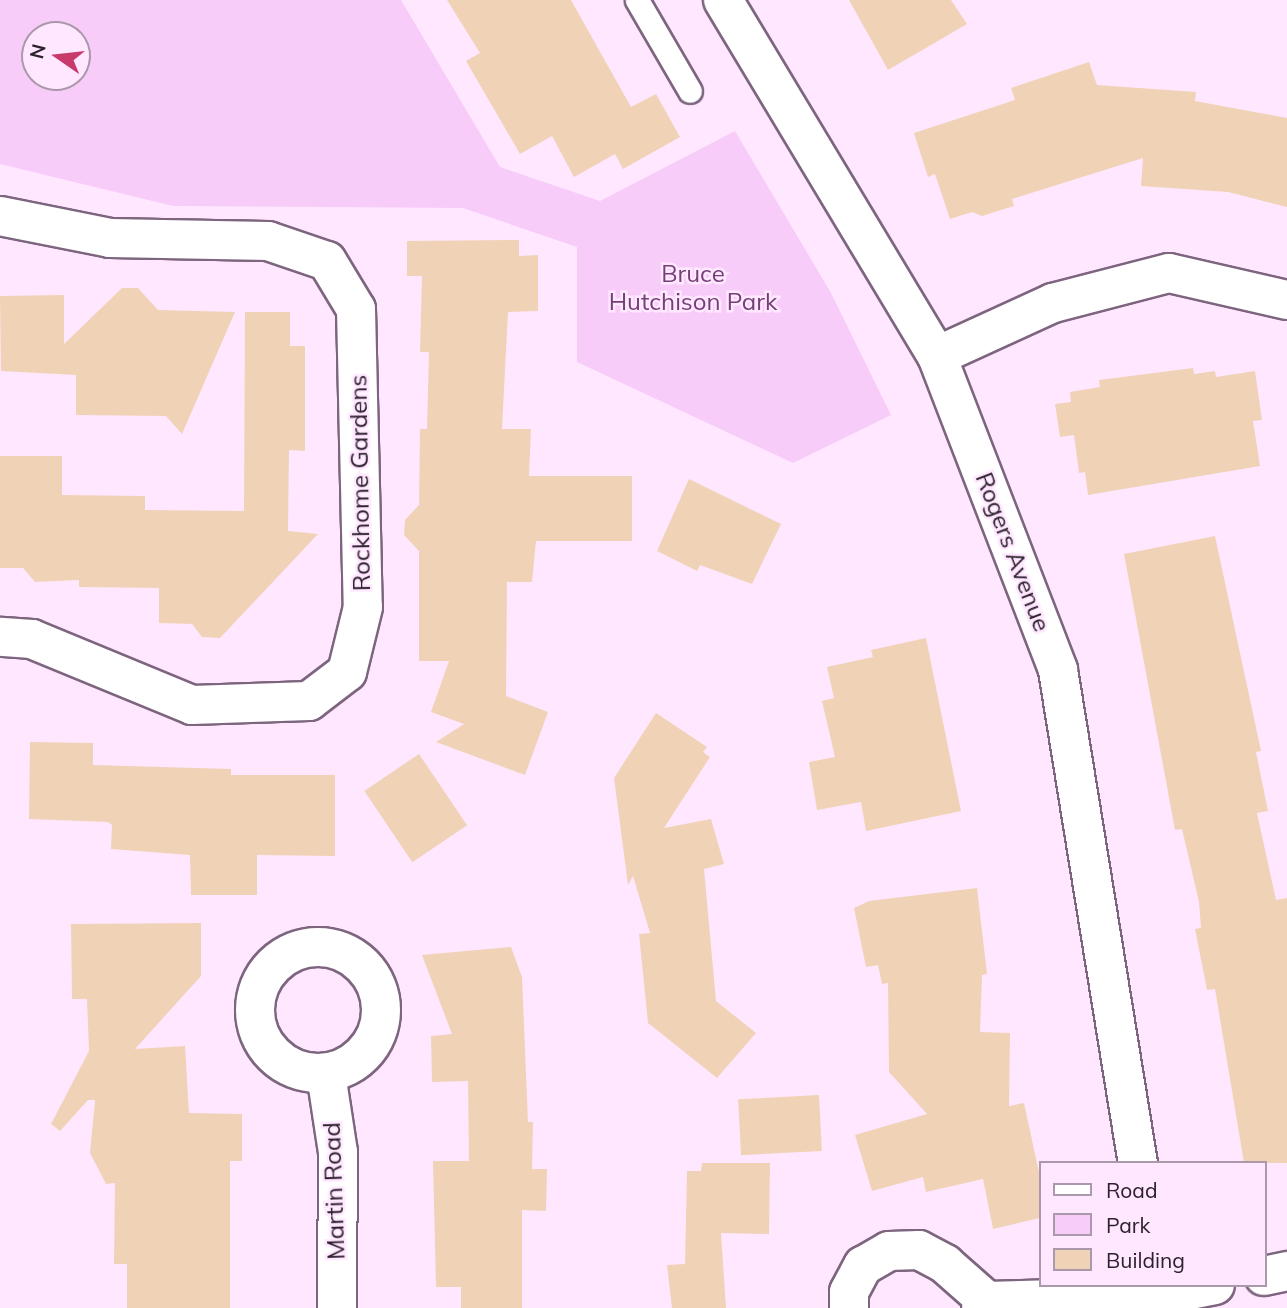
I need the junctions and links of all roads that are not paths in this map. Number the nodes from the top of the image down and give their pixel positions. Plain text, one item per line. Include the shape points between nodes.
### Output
1 (637, 0) edge
2 (723, 0) edge
3 (690, 90) dead end
4 (0, 216) edge
5 (1287, 300) edge
6 (937, 356) junction
7 (0, 637) edge
8 (326, 1074) dead end
9 (1138, 1161) edge
10 (1287, 1271) edge
11 (1266, 1276) edge
12 (1205, 1287) edge
13 (1159, 1296) edge
14 (984, 1304) edge
15 (337, 1308) edge
16 (849, 1308) edge

1 - 3 lane
2 - 6 street, Rogers Avenue
4 - 7 street, Rockhome Gardens via 110,238 268,241 327,261 356,309 363,607 347,672 309,701 192,705 32,639
5 - 6 street via 1169,273 1053,303
6 - 9 street, Rogers Avenue via 1058,670
8 - 15 street, Martin Road via 338,1152
10 - 11 street
12 - 13 street
13 - 14 street
14 - 16 street via 945,1264 919,1250 889,1251 863,1266 849,1292

